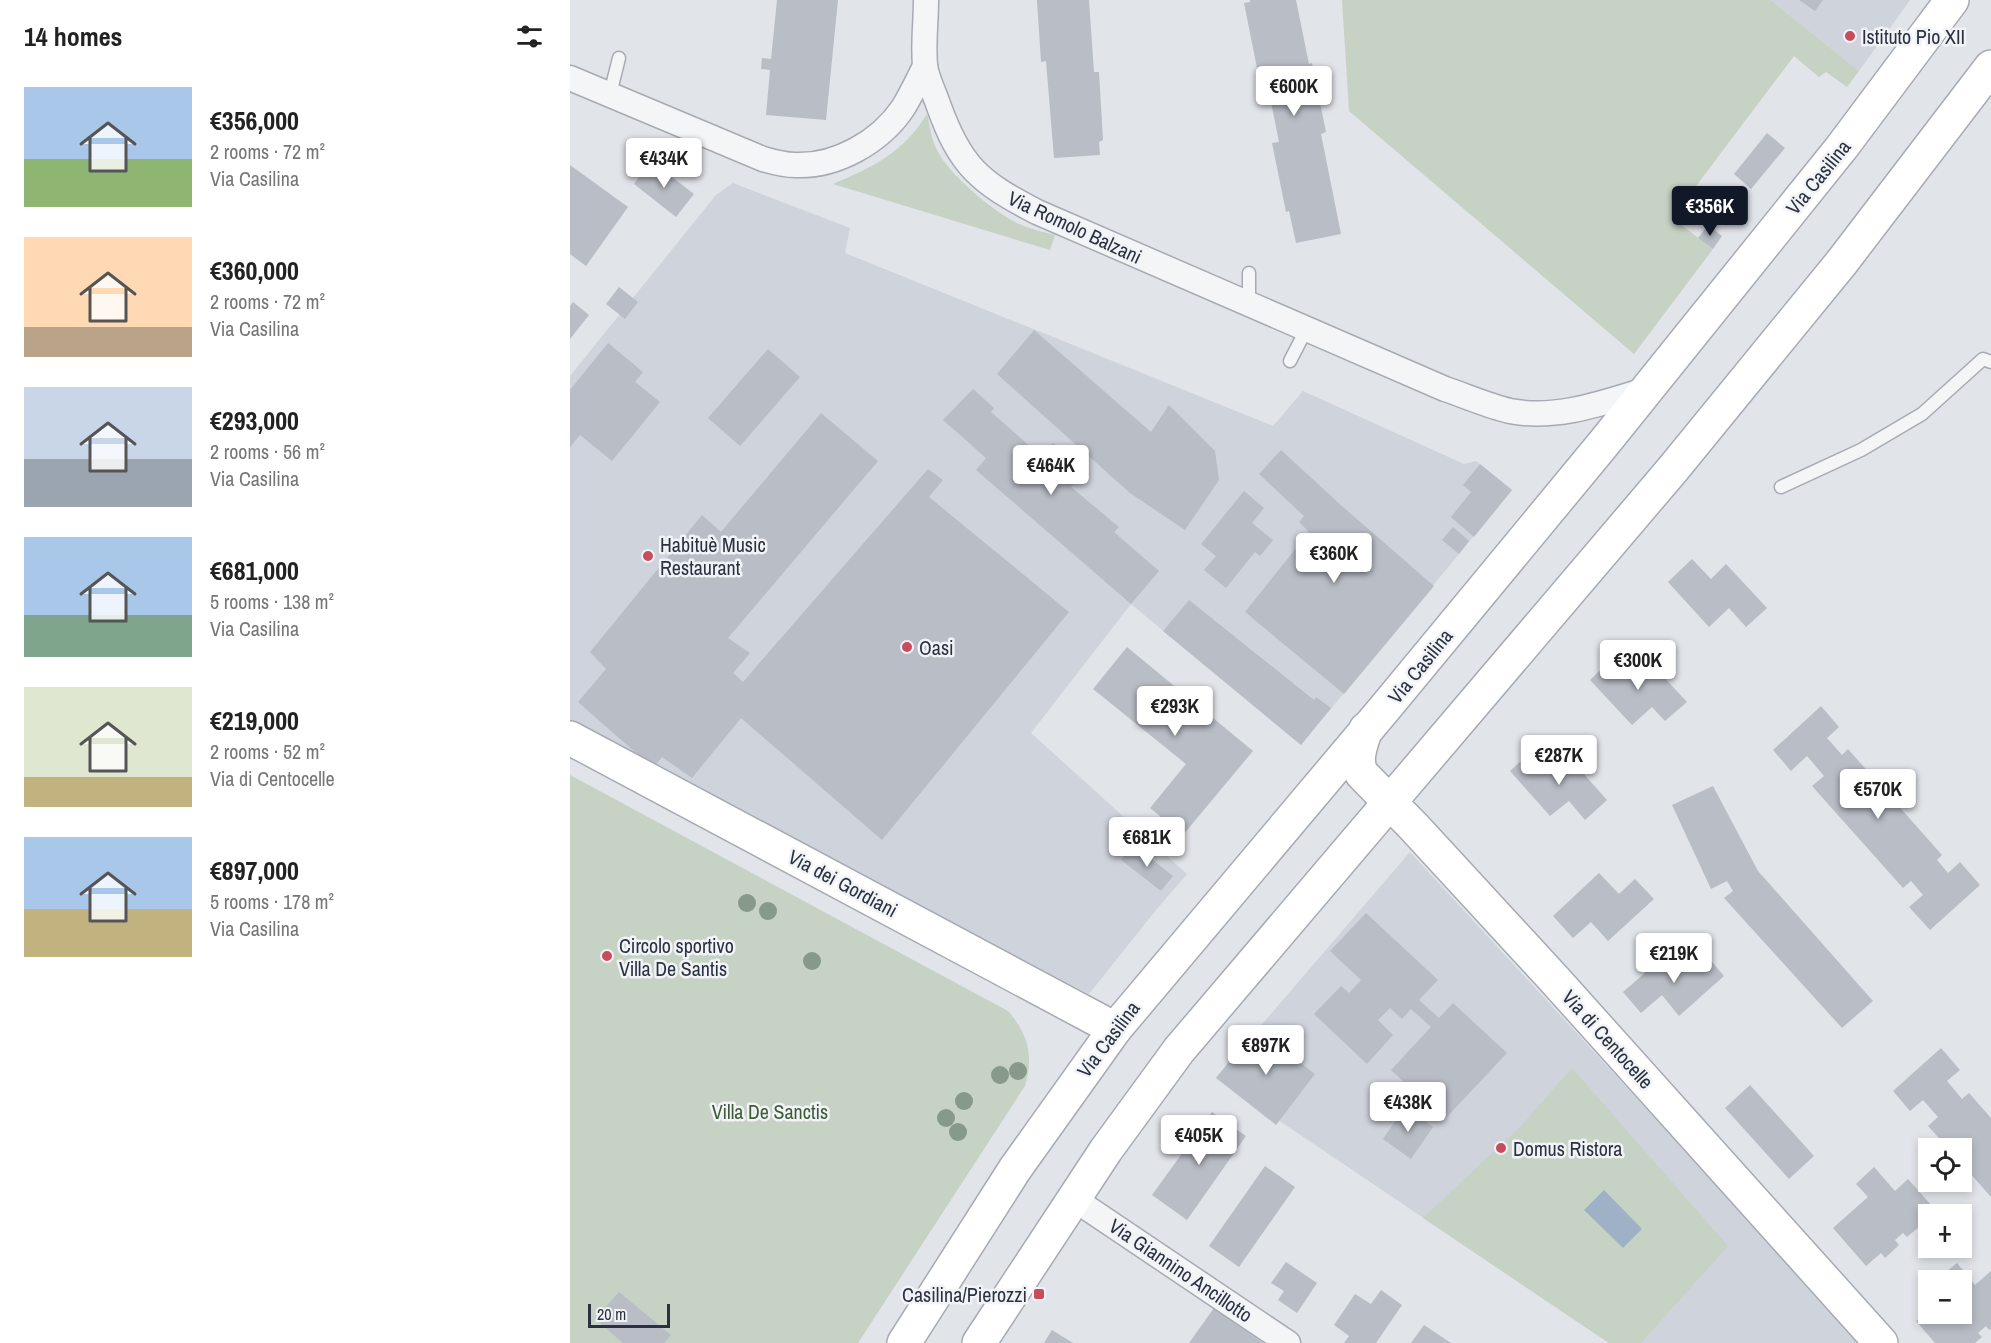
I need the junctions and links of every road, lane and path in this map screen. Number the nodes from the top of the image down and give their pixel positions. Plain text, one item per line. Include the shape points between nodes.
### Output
1 (926, 0) edge
2 (1952, 0) edge
3 (619, 58) dead end
4 (924, 66) junction
5 (1991, 67) edge
6 (570, 78) edge
7 (610, 94) junction
8 (1249, 273) dead end
9 (1249, 304) junction
10 (1306, 328) junction
11 (1290, 361) dead end
12 (1991, 362) edge
13 (1645, 390) junction
14 (1781, 488) dead end
15 (1366, 729) junction
16 (570, 738) edge
17 (1389, 802) junction
18 (1115, 1029) junction
19 (1074, 1199) junction
20 (904, 1343) edge
21 (979, 1343) edge
22 (1288, 1343) edge
23 (1881, 1343) edge

1 - 4 street
2 - 13 main road, Via Casilina via 1871,110
3 - 7 lane
4 - 7 street via 902,110 879,135 848,154 805,165 763,159
4 - 9 street, Via Romolo Balzani via 953,142 972,169 1001,193
5 - 17 main road via 1763,360
6 - 7 street
8 - 9 lane
9 - 10 street, Via Romolo Balzani
10 - 11 lane
10 - 13 street, Via Romolo Balzani via 1445,389 1509,410 1566,411
12 - 14 lane via 1983,359 1922,414 1861,450
13 - 15 main road, Via Casilina
15 - 17 main road, Via di Centocelle via 1359,768
15 - 18 main road, Via Casilina
16 - 18 main road, Via dei Gordiani
17 - 19 main road via 1179,1050
17 - 23 main road, Via di Centocelle
18 - 20 main road, Via Casilina via 1015,1169
19 - 21 main road
19 - 22 street, Via Giannino Ancillotto

